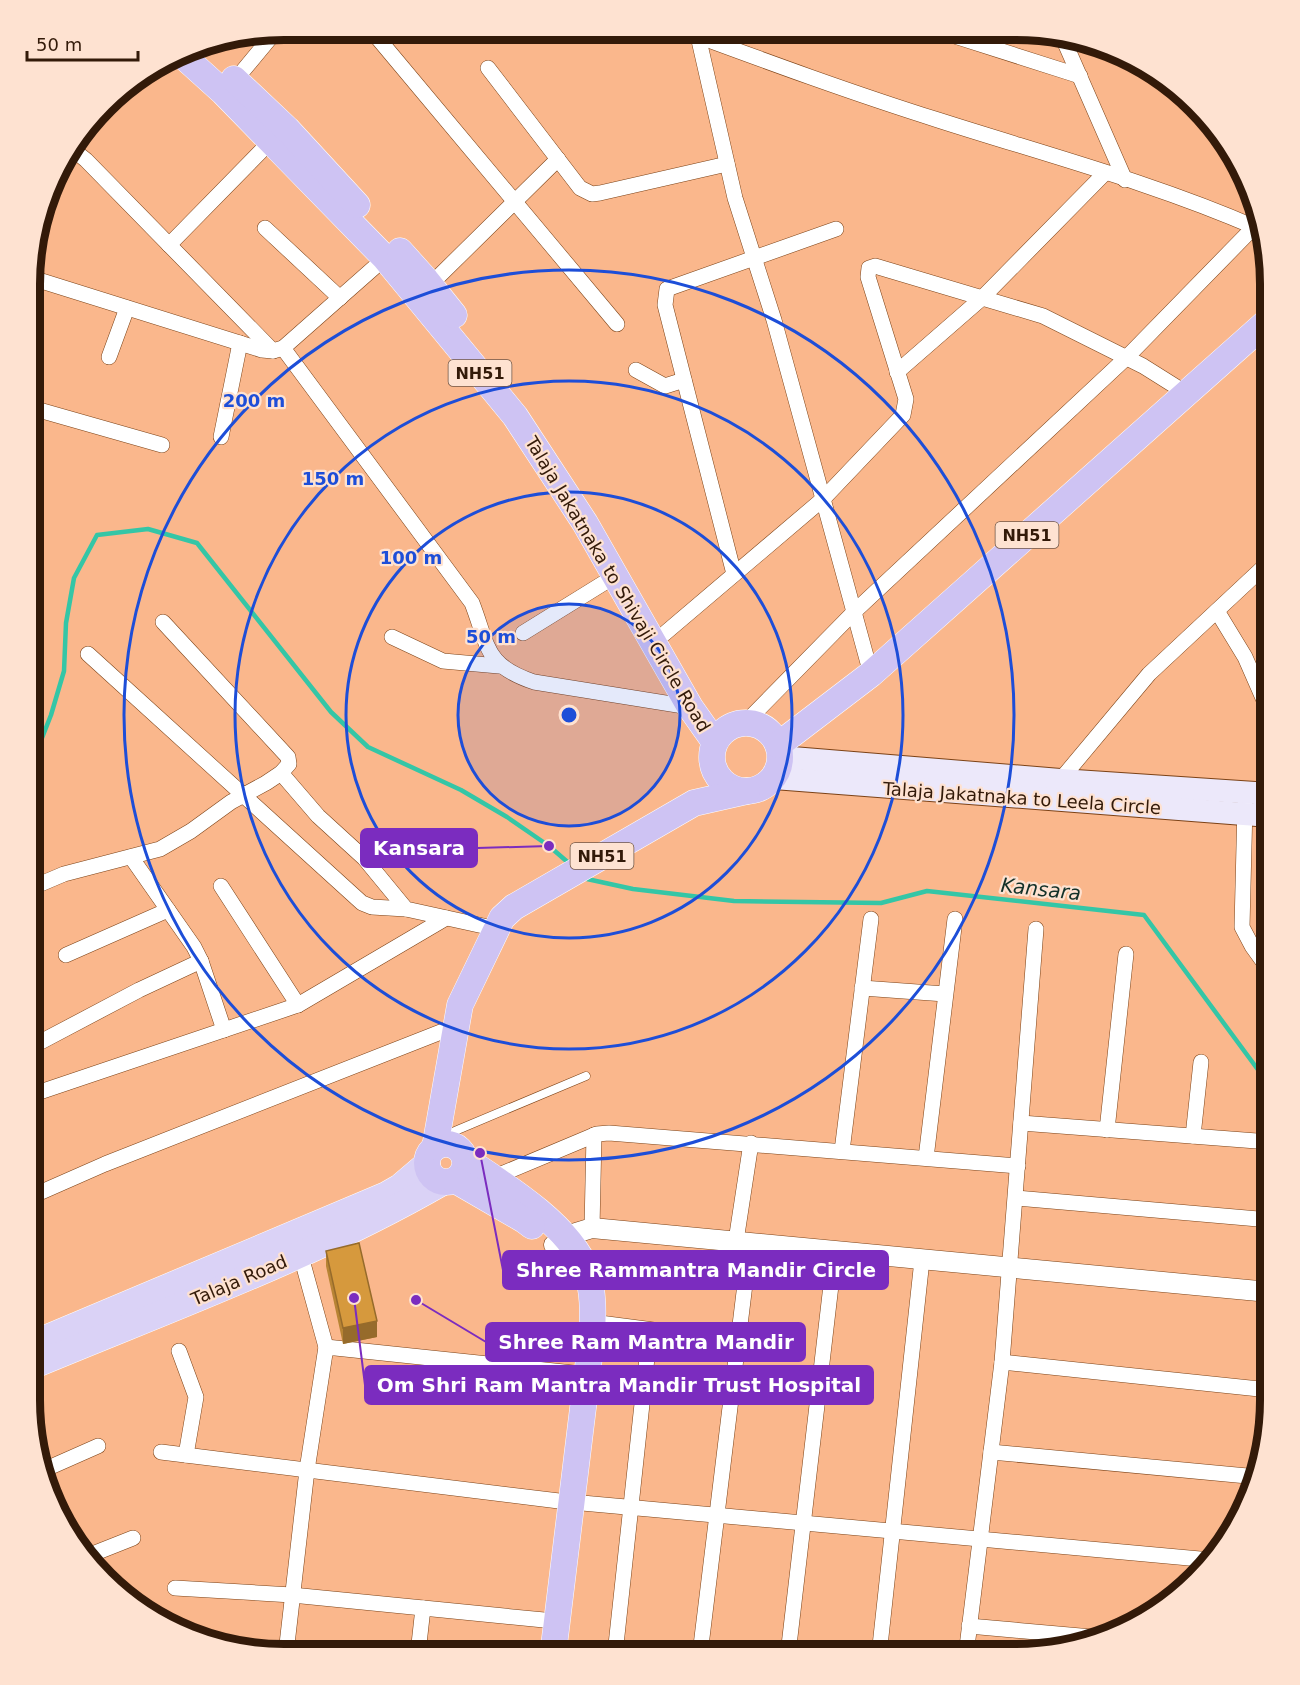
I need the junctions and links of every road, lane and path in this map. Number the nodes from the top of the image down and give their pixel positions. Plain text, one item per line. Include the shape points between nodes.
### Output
1 (379, 40) edge
2 (693, 40) edge
3 (708, 40) edge
4 (967, 40) edge
5 (268, 41) edge
6 (1066, 46) edge
7 (204, 54) edge
8 (189, 60) edge
9 (488, 68) dead end
10 (1080, 76) junction
11 (230, 86) junction
12 (271, 141) junction
13 (78, 155) edge
14 (558, 159) junction
15 (727, 164) junction
16 (1105, 173) junction
17 (1125, 180) junction
18 (515, 202) junction
19 (1252, 225) edge
20 (265, 228) dead end
21 (836, 229) dead end
22 (1253, 230) edge
23 (169, 245) junction
24 (385, 258) junction
25 (755, 260) junction
26 (40, 281) edge
27 (430, 285) junction
28 (340, 298) junction
29 (982, 298) junction
30 (127, 308) junction
31 (617, 324) dead end
32 (1260, 328) edge
33 (240, 344) junction
34 (278, 350) junction
35 (109, 357) dead end
36 (1126, 358) junction
37 (636, 370) dead end
38 (897, 372) junction
39 (684, 380) junction
40 (1186, 393) junction
41 (40, 410) edge
42 (221, 437) dead end
43 (162, 446) dead end
44 (823, 499) junction
45 (1260, 570) edge
46 (734, 574) junction
47 (615, 576) junction
48 (1217, 611) junction
49 (854, 612) junction
50 (164, 622) dead end
51 (523, 633) dead end
52 (664, 634) junction
53 (392, 637) dead end
54 (88, 654) dead end
55 (499, 666) junction
56 (871, 674) junction
57 (1260, 691) edge
58 (690, 707) junction
59 (724, 739) junction
60 (777, 760) junction
61 (281, 773) junction
62 (1060, 780) junction
63 (747, 792) junction
64 (244, 795) junction
65 (1260, 798) edge
66 (1043, 800) junction
67 (1245, 803) junction
68 (692, 805) junction
69 (1260, 811) edge
70 (130, 856) junction
71 (40, 884) edge
72 (221, 886) dead end
73 (406, 909) junction
74 (168, 910) junction
75 (446, 918) junction
76 (871, 919) dead end
77 (955, 919) dead end
78 (497, 929) junction
79 (1036, 929) dead end
80 (1126, 954) dead end
81 (66, 955) dead end
82 (1260, 957) edge
83 (201, 961) junction
84 (478, 968) junction
85 (862, 988) junction
86 (945, 994) junction
87 (298, 1005) junction
88 (456, 1026) junction
89 (224, 1030) junction
90 (40, 1042) edge
91 (1202, 1062) dead end
92 (586, 1076) dead end
93 (40, 1092) edge
94 (1021, 1123) junction
95 (1107, 1130) junction
96 (594, 1135) junction
97 (1193, 1136) junction
98 (1260, 1141) edge
99 (751, 1143) junction
100 (842, 1151) junction
101 (448, 1158) junction
102 (926, 1158) junction
103 (1018, 1166) junction
104 (492, 1178) junction
105 (40, 1193) edge
106 (1016, 1198) junction
107 (1260, 1219) edge
108 (592, 1228) junction
109 (560, 1241) junction
110 (743, 1242) junction
111 (297, 1244) junction
112 (834, 1251) junction
113 (922, 1260) junction
114 (1011, 1268) junction
115 (1260, 1291) edge
116 (592, 1322) junction
117 (650, 1330) junction
118 (40, 1341) edge
119 (738, 1341) junction
120 (326, 1347) junction
121 (178, 1351) dead end
122 (40, 1362) edge
123 (1002, 1362) junction
124 (573, 1374) junction
125 (1260, 1389) edge
126 (98, 1446) dead end
127 (161, 1452) dead end
128 (991, 1452) junction
129 (186, 1455) junction
130 (50, 1467) edge
131 (307, 1470) junction
132 (1248, 1476) edge
133 (565, 1501) junction
134 (631, 1507) junction
135 (718, 1515) junction
136 (805, 1523) junction
137 (893, 1532) junction
138 (133, 1538) dead end
139 (980, 1540) junction
140 (95, 1553) edge
141 (1201, 1559) edge
142 (175, 1588) dead end
143 (292, 1595) junction
144 (423, 1608) junction
145 (544, 1620) junction
146 (969, 1626) junction
147 (1079, 1636) edge
148 (287, 1644) edge
149 (419, 1644) edge
150 (540, 1644) edge
151 (554, 1644) edge
152 (616, 1644) edge
153 (701, 1644) edge
154 (789, 1644) edge
155 (880, 1644) edge
156 (967, 1644) edge

1 - 18 street
2 - 15 street
3 - 16 street via 936,120
4 - 10 street
5 - 11 street
6 - 10 street
7 - 11 highway, Talaja Jakatnaka to Shivaji Circle Road / NH51
8 - 11 highway, Talaja Jakatnaka to Shivaji Circle Road / NH51
9 - 14 street
10 - 17 street
11 - 12 highway, Talaja Jakatnaka to Shivaji Circle Road / NH51
11 - 27 highway, Talaja Jakatnaka to Shivaji Circle Road / NH51 via 287,129
12 - 23 street
12 - 24 highway, Talaja Jakatnaka to Shivaji Circle Road / NH51
13 - 23 street
14 - 15 street via 580,188 592,194
14 - 18 street
15 - 25 street
16 - 17 street
16 - 29 street
17 - 19 street
18 - 27 street
18 - 31 street
20 - 28 street
21 - 25 street
22 - 36 street
23 - 34 street
24 - 28 street
24 - 47 highway, Talaja Jakatnaka to Shivaji Circle Road / NH51 via 515,416
25 - 39 street via 667,290 665,305
25 - 44 street
26 - 30 street
27 - 52 highway, Talaja Jakatnaka to Shivaji Circle Road / NH51 via 550,443
28 - 34 street
29 - 36 street via 1042,316
29 - 38 street
29 - 38 street via 875,266 869,268 868,277
30 - 33 street
30 - 35 street
32 - 40 highway, NH51
33 - 34 street
33 - 42 street
34 - 55 street via 472,603
36 - 40 street
36 - 49 street
37 - 39 street via 665,386
38 - 44 street via 906,399 903,415
39 - 46 street
40 - 56 highway, NH51
41 - 43 street
44 - 46 street
44 - 49 street
45 - 48 street
46 - 52 street
47 - 51 street
47 - 58 highway, Talaja Jakatnaka to Shivaji Circle Road / NH51
48 - 57 street
48 - 62 street via 1149,674
49 - 56 street
49 - 59 street
50 - 61 street via 288,758 289,764
52 - 59 highway, Talaja Jakatnaka to Shivaji Circle Road / NH51
53 - 55 street via 443,662
54 - 64 street
55 - 58 street via 534,682
56 - 60 highway, NH51
58 - 59 highway, Talaja Jakatnaka to Shivaji Circle Road / NH51
59 - 60 highway, NH51 via 761,725 773,735
59 - 63 highway, NH51 via 719,778 731,788
59 - 68 highway
60 - 62 main road, Talaja Jakatnaka to Leela Circle
60 - 63 highway, NH51 via 762,788
60 - 66 main road, Talaja Jakatnaka to Leela Circle
61 - 64 street
61 - 73 street via 318,816 364,858
62 - 66 street
62 - 67 main road, Talaja Jakatnaka to Leela Circle
63 - 68 highway, NH51
64 - 70 street via 160,849
64 - 73 street via 362,903
65 - 67 main road, Talaja Jakatnaka to Leela Circle
66 - 67 main road, Talaja Jakatnaka to Leela Circle
67 - 69 main road, Talaja Jakatnaka to Leela Circle
67 - 82 street via 1241,917 1242,927
68 - 78 highway, NH51 via 514,907
70 - 71 street
70 - 74 street
72 - 87 street
73 - 75 street
74 - 81 street
74 - 83 street
75 - 78 street
75 - 87 street
76 - 85 street
77 - 86 street
78 - 84 highway, NH51
79 - 94 street
80 - 95 street
83 - 89 street
83 - 90 street
84 - 88 highway, NH51 via 462,998
84 - 101 highway, NH51 via 477,994
85 - 86 street
85 - 100 street
86 - 102 street
87 - 89 street
88 - 101 highway, NH51
88 - 105 street
89 - 93 street
91 - 97 street
92 - 101 lane
94 - 95 street
94 - 103 street
95 - 97 street
96 - 99 street
96 - 104 street
96 - 108 street
97 - 98 street
99 - 100 street
99 - 110 street
100 - 102 street
101 - 104 highway
101 - 109 highway via 524,1220
101 - 111 main road, Talaja Road via 396,1209
102 - 103 street
103 - 106 street
104 - 109 highway via 540,1212
106 - 107 street
106 - 114 street
108 - 109 street
108 - 110 street
109 - 116 highway via 586,1269 593,1300
109 - 124 highway via 580,1292
110 - 112 street
110 - 119 street
111 - 118 main road, Talaja Road
111 - 120 street
111 - 122 main road, Talaja Road
112 - 113 street
112 - 136 street
113 - 114 street
113 - 137 street
114 - 115 street
114 - 123 street
116 - 117 street
116 - 133 highway
117 - 119 street
117 - 134 street
119 - 135 street
120 - 124 street
120 - 131 street
121 - 129 street via 196,1397
123 - 125 street
123 - 128 street
124 - 133 highway
126 - 130 street
127 - 129 street
128 - 132 street
128 - 139 street
129 - 131 street
131 - 133 street
131 - 143 street
133 - 134 street
133 - 145 highway
133 - 151 highway
134 - 135 street
134 - 152 street
135 - 136 street
135 - 153 street
136 - 137 street
136 - 154 street
137 - 139 street
137 - 155 street
138 - 140 street
139 - 141 street
139 - 146 street
142 - 143 street
143 - 144 street
143 - 148 street
144 - 145 street
144 - 149 street
145 - 150 highway
146 - 147 street
146 - 156 street

